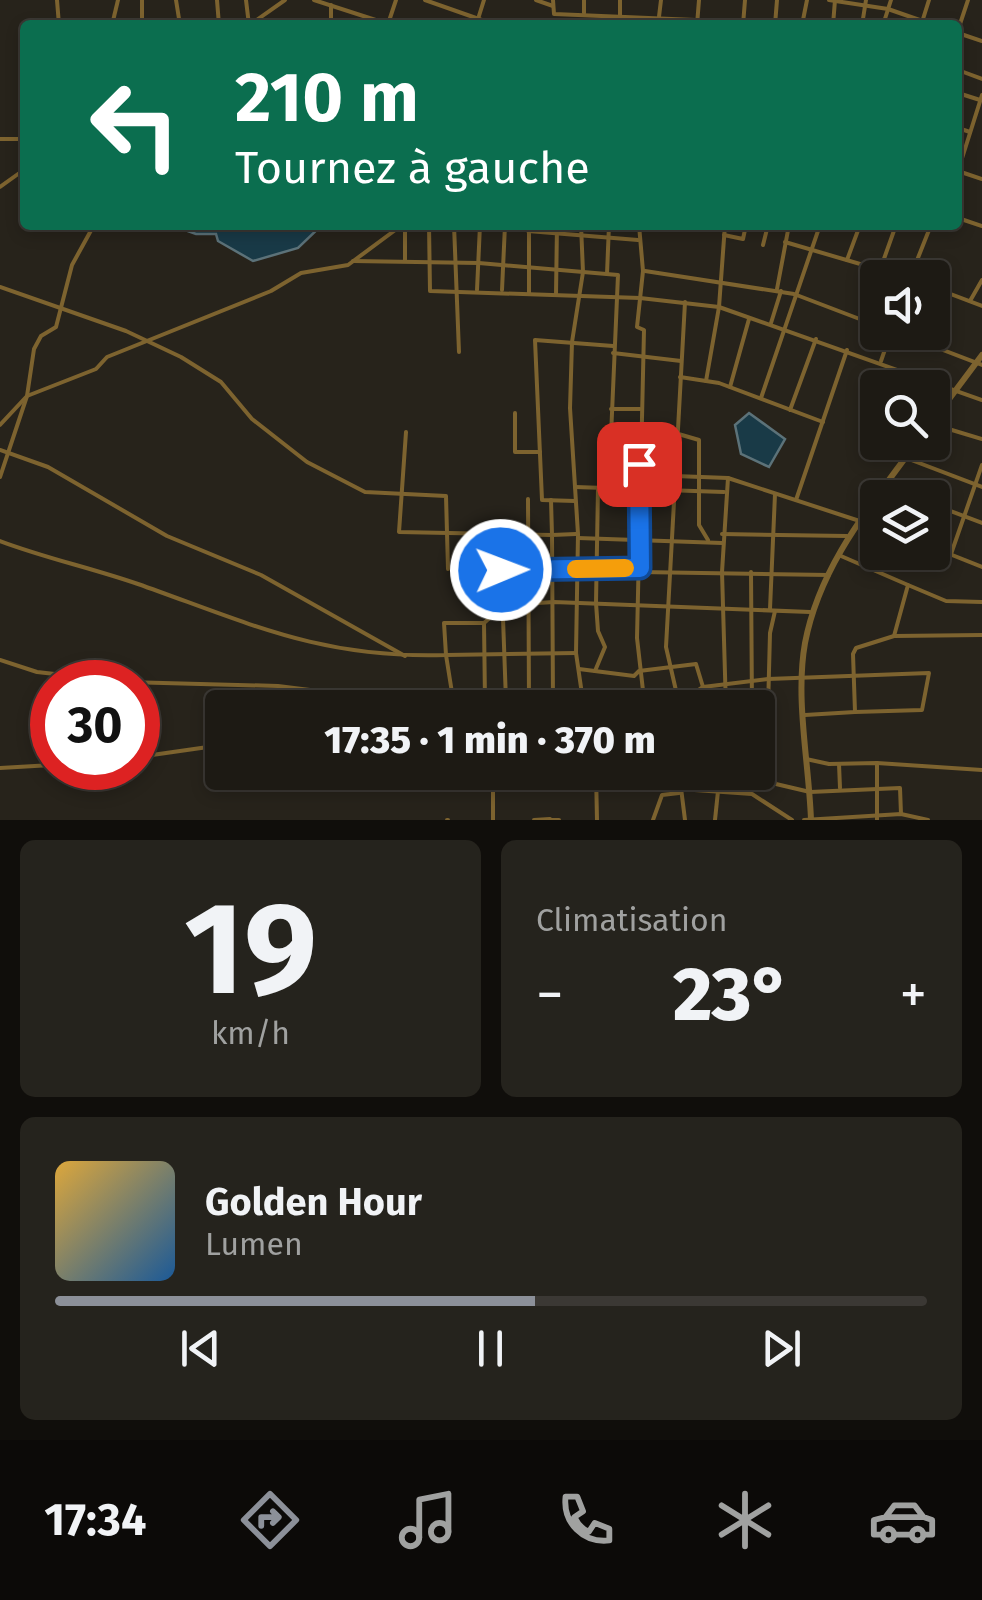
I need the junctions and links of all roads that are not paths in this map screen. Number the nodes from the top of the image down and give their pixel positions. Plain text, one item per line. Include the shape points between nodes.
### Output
1 (286, 0) edge
2 (314, 0) edge
3 (426, 0) edge
4 (484, 0) edge
5 (536, 0) edge
6 (584, 0) edge
7 (620, 0) edge
8 (661, 0) edge
9 (833, 0) edge
10 (892, 0) edge
11 (553, 3) edge
12 (865, 3) edge
13 (330, 6) junction
14 (888, 9) junction
15 (584, 13) junction
16 (619, 14) junction
17 (659, 16) junction
18 (478, 19) junction
19 (256, 20) edge
20 (331, 20) edge
21 (375, 20) edge
22 (481, 20) edge
23 (620, 20) edge
24 (659, 20) edge
25 (684, 20) edge
26 (885, 20) edge
27 (919, 20) edge
28 (981, 98) edge
29 (962, 129) edge
30 (970, 132) junction
31 (962, 157) edge
32 (20, 172) edge
33 (0, 187) edge
34 (91, 230) edge
35 (397, 230) edge
36 (404, 230) edge
37 (429, 230) edge
38 (454, 230) edge
39 (480, 230) edge
40 (504, 230) edge
41 (528, 230) edge
42 (538, 230) edge
43 (558, 230) edge
44 (582, 230) edge
45 (609, 230) edge
46 (639, 230) edge
47 (724, 230) edge
48 (745, 230) edge
49 (767, 230) edge
50 (788, 230) edge
51 (818, 230) edge
52 (858, 230) edge
53 (894, 230) edge
54 (929, 230) edge
55 (558, 234) junction
56 (582, 235) junction
57 (724, 235) junction
58 (608, 238) junction
59 (638, 240) junction
60 (785, 242) junction
61 (763, 244) dead end
62 (811, 249) junction
63 (847, 260) junction
64 (884, 260) edge
65 (916, 260) edge
66 (353, 261) junction
67 (404, 262) junction
68 (430, 262) junction
69 (455, 263) junction
70 (478, 263) junction
71 (860, 264) edge
72 (503, 265) junction
73 (528, 268) junction
74 (558, 270) junction
75 (643, 270) junction
76 (583, 272) junction
77 (606, 274) junction
78 (982, 280) edge
79 (719, 282) junction
80 (0, 288) edge
81 (477, 290) junction
82 (455, 291) junction
83 (779, 291) junction
84 (502, 292) junction
85 (529, 294) junction
86 (794, 294) junction
87 (950, 294) edge
88 (556, 295) junction
89 (579, 296) junction
90 (618, 298) junction
91 (640, 298) junction
92 (970, 301) junction
93 (685, 302) junction
94 (982, 306) edge
95 (719, 307) junction
96 (62, 308) junction
97 (750, 317) junction
98 (860, 319) edge
99 (771, 323) junction
100 (783, 328) junction
101 (147, 339) junction
102 (816, 339) junction
103 (572, 342) junction
104 (614, 346) junction
105 (848, 350) junction
106 (885, 350) edge
107 (947, 350) edge
108 (459, 352) dead end
109 (613, 353) junction
110 (642, 354) junction
111 (681, 361) junction
112 (980, 361) edge
113 (880, 362) junction
114 (680, 378) junction
115 (706, 381) junction
116 (730, 387) junction
117 (957, 391) junction
118 (26, 396) junction
119 (760, 398) junction
120 (950, 400) edge
121 (982, 400) edge
122 (640, 409) junction
123 (611, 410) junction
124 (790, 410) junction
125 (515, 413) dead end
126 (823, 422) junction
127 (0, 424) edge
128 (950, 429) edge
129 (406, 432) dead end
130 (675, 433) junction
131 (982, 440) edge
132 (0, 450) edge
133 (8, 452) junction
134 (540, 452) junction
135 (904, 460) edge
136 (911, 460) edge
137 (982, 465) edge
138 (675, 476) junction
139 (700, 476) junction
140 (0, 477) edge
141 (728, 478) junction
142 (887, 480) edge
143 (974, 484) junction
144 (575, 486) junction
145 (982, 487) edge
146 (600, 488) junction
147 (639, 492) junction
148 (700, 492) junction
149 (724, 492) junction
150 (674, 493) junction
151 (775, 494) junction
152 (400, 497) junction
153 (528, 499) dead end
154 (551, 500) junction
155 (796, 500) junction
156 (576, 501) junction
157 (950, 511) edge
158 (962, 515) junction
159 (859, 520) joint
160 (982, 523) edge
161 (722, 534) junction
162 (770, 534) junction
163 (448, 535) junction
164 (500, 535) junction
165 (552, 535) junction
166 (529, 536) junction
167 (578, 536) junction
168 (848, 536) junction
169 (596, 539) junction
170 (640, 539) junction
171 (0, 541) edge
172 (675, 542) junction
173 (710, 542) junction
174 (722, 543) junction
175 (951, 554) joint
176 (838, 555) junction
177 (576, 568) junction
178 (597, 568) junction
179 (982, 568) edge
180 (448, 569) dead end
181 (528, 569) junction
182 (552, 569) junction
183 (501, 570) junction
184 (640, 570) junction
185 (722, 572) junction
186 (751, 572) junction
187 (769, 572) junction
188 (670, 574) junction
189 (829, 574) junction
190 (908, 585) junction
191 (554, 602) junction
192 (982, 602) edge
193 (578, 603) junction
194 (528, 604) junction
195 (596, 604) junction
196 (637, 604) junction
197 (504, 605) junction
198 (668, 607) junction
199 (722, 609) junction
200 (753, 610) junction
201 (773, 611) junction
202 (815, 613) junction
203 (484, 624) junction
204 (982, 635) edge
205 (894, 636) junction
206 (576, 653) junction
207 (484, 654) junction
208 (553, 654) junction
209 (446, 655) junction
210 (530, 655) junction
211 (405, 656) junction
212 (504, 656) junction
213 (0, 660) edge
214 (672, 668) junction
215 (579, 669) junction
216 (595, 671) junction
217 (639, 671) junction
218 (852, 678) junction
219 (768, 679) junction
220 (804, 679) junction
221 (752, 682) junction
222 (726, 685) junction
223 (702, 687) junction
224 (310, 690) edge
225 (452, 690) edge
226 (485, 690) edge
227 (506, 690) edge
228 (528, 690) edge
229 (553, 690) edge
230 (582, 690) edge
231 (641, 690) edge
232 (676, 690) edge
233 (698, 690) edge
234 (726, 690) edge
235 (752, 690) edge
236 (768, 690) edge
237 (855, 712) junction
238 (805, 715) junction
239 (205, 747) edge
240 (160, 754) edge
241 (806, 759) junction
242 (877, 763) junction
243 (839, 764) junction
244 (30, 766) edge
245 (0, 768) edge
246 (982, 770) edge
247 (775, 782) edge
248 (876, 787) junction
249 (840, 788) junction
250 (493, 790) edge
251 (596, 790) edge
252 (679, 791) junction
253 (716, 792) junction
254 (810, 792) junction
255 (901, 814) junction
256 (877, 817) edge
257 (844, 818) edge
258 (493, 820) edge
259 (534, 820) edge
260 (549, 820) edge
261 (559, 820) edge
262 (585, 820) edge
263 (597, 820) edge
264 (653, 820) edge
265 (685, 820) edge
266 (715, 820) edge
267 (792, 820) edge
268 (809, 820) edge
269 (928, 820) edge

1 - 19 street
2 - 13 street
3 - 18 street
4 - 18 street
5 - 11 street
6 - 15 street
7 - 16 street
8 - 17 street
9 - 12 street
10 - 14 street
11 - 15 street via 554,14
12 - 14 street
13 - 20 street
13 - 21 street
14 - 26 street
14 - 27 street
15 - 16 street
16 - 17 street
16 - 23 street
17 - 24 street
17 - 25 street
18 - 22 street
28 - 30 street
29 - 30 street
30 - 31 street
32 - 33 street
34 - 96 street via 72,266
35 - 66 street
36 - 67 street
37 - 68 street
38 - 69 street
39 - 70 street
40 - 72 street
41 - 73 street
42 - 55 street
43 - 55 street
44 - 56 street
45 - 58 street
46 - 59 street
47 - 57 street
48 - 57 street via 743,239
49 - 61 street
50 - 60 street
51 - 62 street
52 - 63 street
53 - 64 street
54 - 65 street
55 - 56 street
55 - 74 street
56 - 58 street
56 - 76 street
57 - 79 street
58 - 59 street
58 - 77 street
59 - 75 street
60 - 62 street
60 - 83 street
62 - 63 street
62 - 86 street
63 - 71 street
66 - 67 street
66 - 101 street via 301,273
67 - 68 street
68 - 69 street
68 - 82 street via 430,292
69 - 70 street
69 - 82 street
70 - 72 street
70 - 81 street
72 - 73 street
72 - 84 street
73 - 74 street
73 - 85 street
74 - 76 street
74 - 88 street
75 - 79 street
75 - 91 street
76 - 77 street
76 - 89 street
77 - 90 street via 618,275
78 - 92 street
79 - 83 street
79 - 95 street
80 - 96 street
81 - 82 street
81 - 84 street
82 - 108 street
83 - 86 street
83 - 99 street
84 - 85 street
85 - 88 street
86 - 98 street
86 - 100 street
87 - 92 street
88 - 89 street
89 - 90 street
89 - 103 street
90 - 91 street
90 - 104 street
91 - 93 street
91 - 110 street
92 - 94 street
93 - 95 street
93 - 111 street
95 - 97 street
95 - 115 street
96 - 101 street
96 - 118 street via 56,327 34,349
97 - 99 street
97 - 116 street
99 - 100 street
100 - 102 street
100 - 119 street
101 - 118 street via 96,369
101 - 152 street via 221,382 252,419 307,462 365,492
102 - 105 street
102 - 124 street
103 - 104 street
103 - 134 street via 536,340
103 - 144 street
104 - 109 street
105 - 113 street
105 - 126 street
106 - 113 street
107 - 112 street
109 - 110 street
109 - 123 street
110 - 111 street
110 - 122 street
111 - 114 street
112 - 117 street
113 - 117 street
114 - 115 street
114 - 130 street
115 - 116 street
116 - 119 street
117 - 120 street
117 - 121 street
118 - 127 street
118 - 133 street
119 - 124 street
122 - 123 street
122 - 147 street
123 - 146 street via 610,459
124 - 126 street
125 - 134 street via 515,452
126 - 155 street
128 - 131 street
129 - 152 street
130 - 138 street
130 - 139 street via 698,436
132 - 133 street
133 - 140 street
133 - 211 street via 48,467 168,536 261,575
134 - 154 street via 542,500
135 - 142 street
136 - 143 street
137 - 143 street
138 - 139 street
138 - 150 street
139 - 141 street
139 - 148 street
141 - 149 street
141 - 151 street
143 - 145 street
143 - 158 street
144 - 146 street
144 - 156 street
146 - 147 street
146 - 169 street
147 - 150 street
147 - 170 street
148 - 149 street
148 - 150 street
148 - 173 street via 700,525
149 - 161 street
150 - 172 street
151 - 155 street
151 - 162 street
152 - 163 street via 446,496
152 - 163 street via 398,532
153 - 166 street
154 - 156 street
154 - 165 street
155 - 159 street
156 - 167 street
157 - 158 street
158 - 160 street
158 - 175 street
159 - 168 street
161 - 162 street
161 - 174 street
162 - 168 street
162 - 187 street
163 - 164 street
163 - 180 street
164 - 166 street
164 - 183 street
165 - 166 street
165 - 167 street
165 - 182 street
166 - 181 street
167 - 169 street
167 - 177 street
168 - 176 street
169 - 170 street
169 - 178 street
170 - 172 street
170 - 184 street
171 - 211 street via 281,638
172 - 173 street
172 - 188 street
173 - 174 street
174 - 185 street
175 - 179 street
176 - 189 street
176 - 190 street
177 - 178 street
177 - 182 street
177 - 193 street
178 - 184 street
178 - 195 street
181 - 182 street
181 - 183 street
181 - 194 street
182 - 191 street
183 - 197 street
184 - 188 street
184 - 196 street
185 - 186 street
185 - 188 street
185 - 199 street
186 - 187 street
186 - 200 street
187 - 189 street
187 - 201 street
188 - 198 street
189 - 202 street
190 - 192 street via 946,602
190 - 205 street
191 - 193 street
191 - 194 street
191 - 208 street
193 - 195 street
193 - 206 street
194 - 197 street
194 - 210 street
195 - 196 street
195 - 216 street via 605,647
196 - 198 street
196 - 217 street
197 - 203 street
197 - 212 street
198 - 199 street
198 - 214 street
199 - 200 street
199 - 222 street
200 - 201 street
200 - 221 street
201 - 202 street
201 - 219 street
202 - 220 street via 804,648
203 - 207 street
203 - 209 street via 444,623
204 - 205 street
205 - 218 street via 856,648
206 - 208 street
206 - 215 street
207 - 209 street
207 - 212 street
207 - 226 street
208 - 210 street
208 - 229 street
209 - 211 street
209 - 225 street
210 - 212 street
210 - 228 street
212 - 227 street
213 - 224 street via 37,672 126,682
214 - 217 street
214 - 223 street via 699,664
214 - 232 street
215 - 216 street
215 - 230 street
216 - 217 street
217 - 231 street
218 - 220 street
218 - 237 street
218 - 237 street via 929,673 922,710
219 - 220 street
219 - 221 street
219 - 236 street
220 - 238 street
221 - 222 street
221 - 235 street
222 - 223 street
222 - 234 street
223 - 233 street
237 - 238 street
238 - 241 street
239 - 240 street
241 - 243 street
241 - 254 street
242 - 243 street
242 - 246 street
242 - 248 street
243 - 249 street
244 - 245 street
247 - 254 street
248 - 249 street
248 - 255 street via 900,788
248 - 256 street
249 - 254 street
250 - 258 street
251 - 263 street
252 - 253 street
252 - 264 street via 662,795
252 - 265 street
253 - 266 street
253 - 267 street via 755,795
254 - 268 street
255 - 256 street
255 - 269 street
256 - 257 street
257 - 268 street
259 - 260 street
260 - 261 street
262 - 263 street

